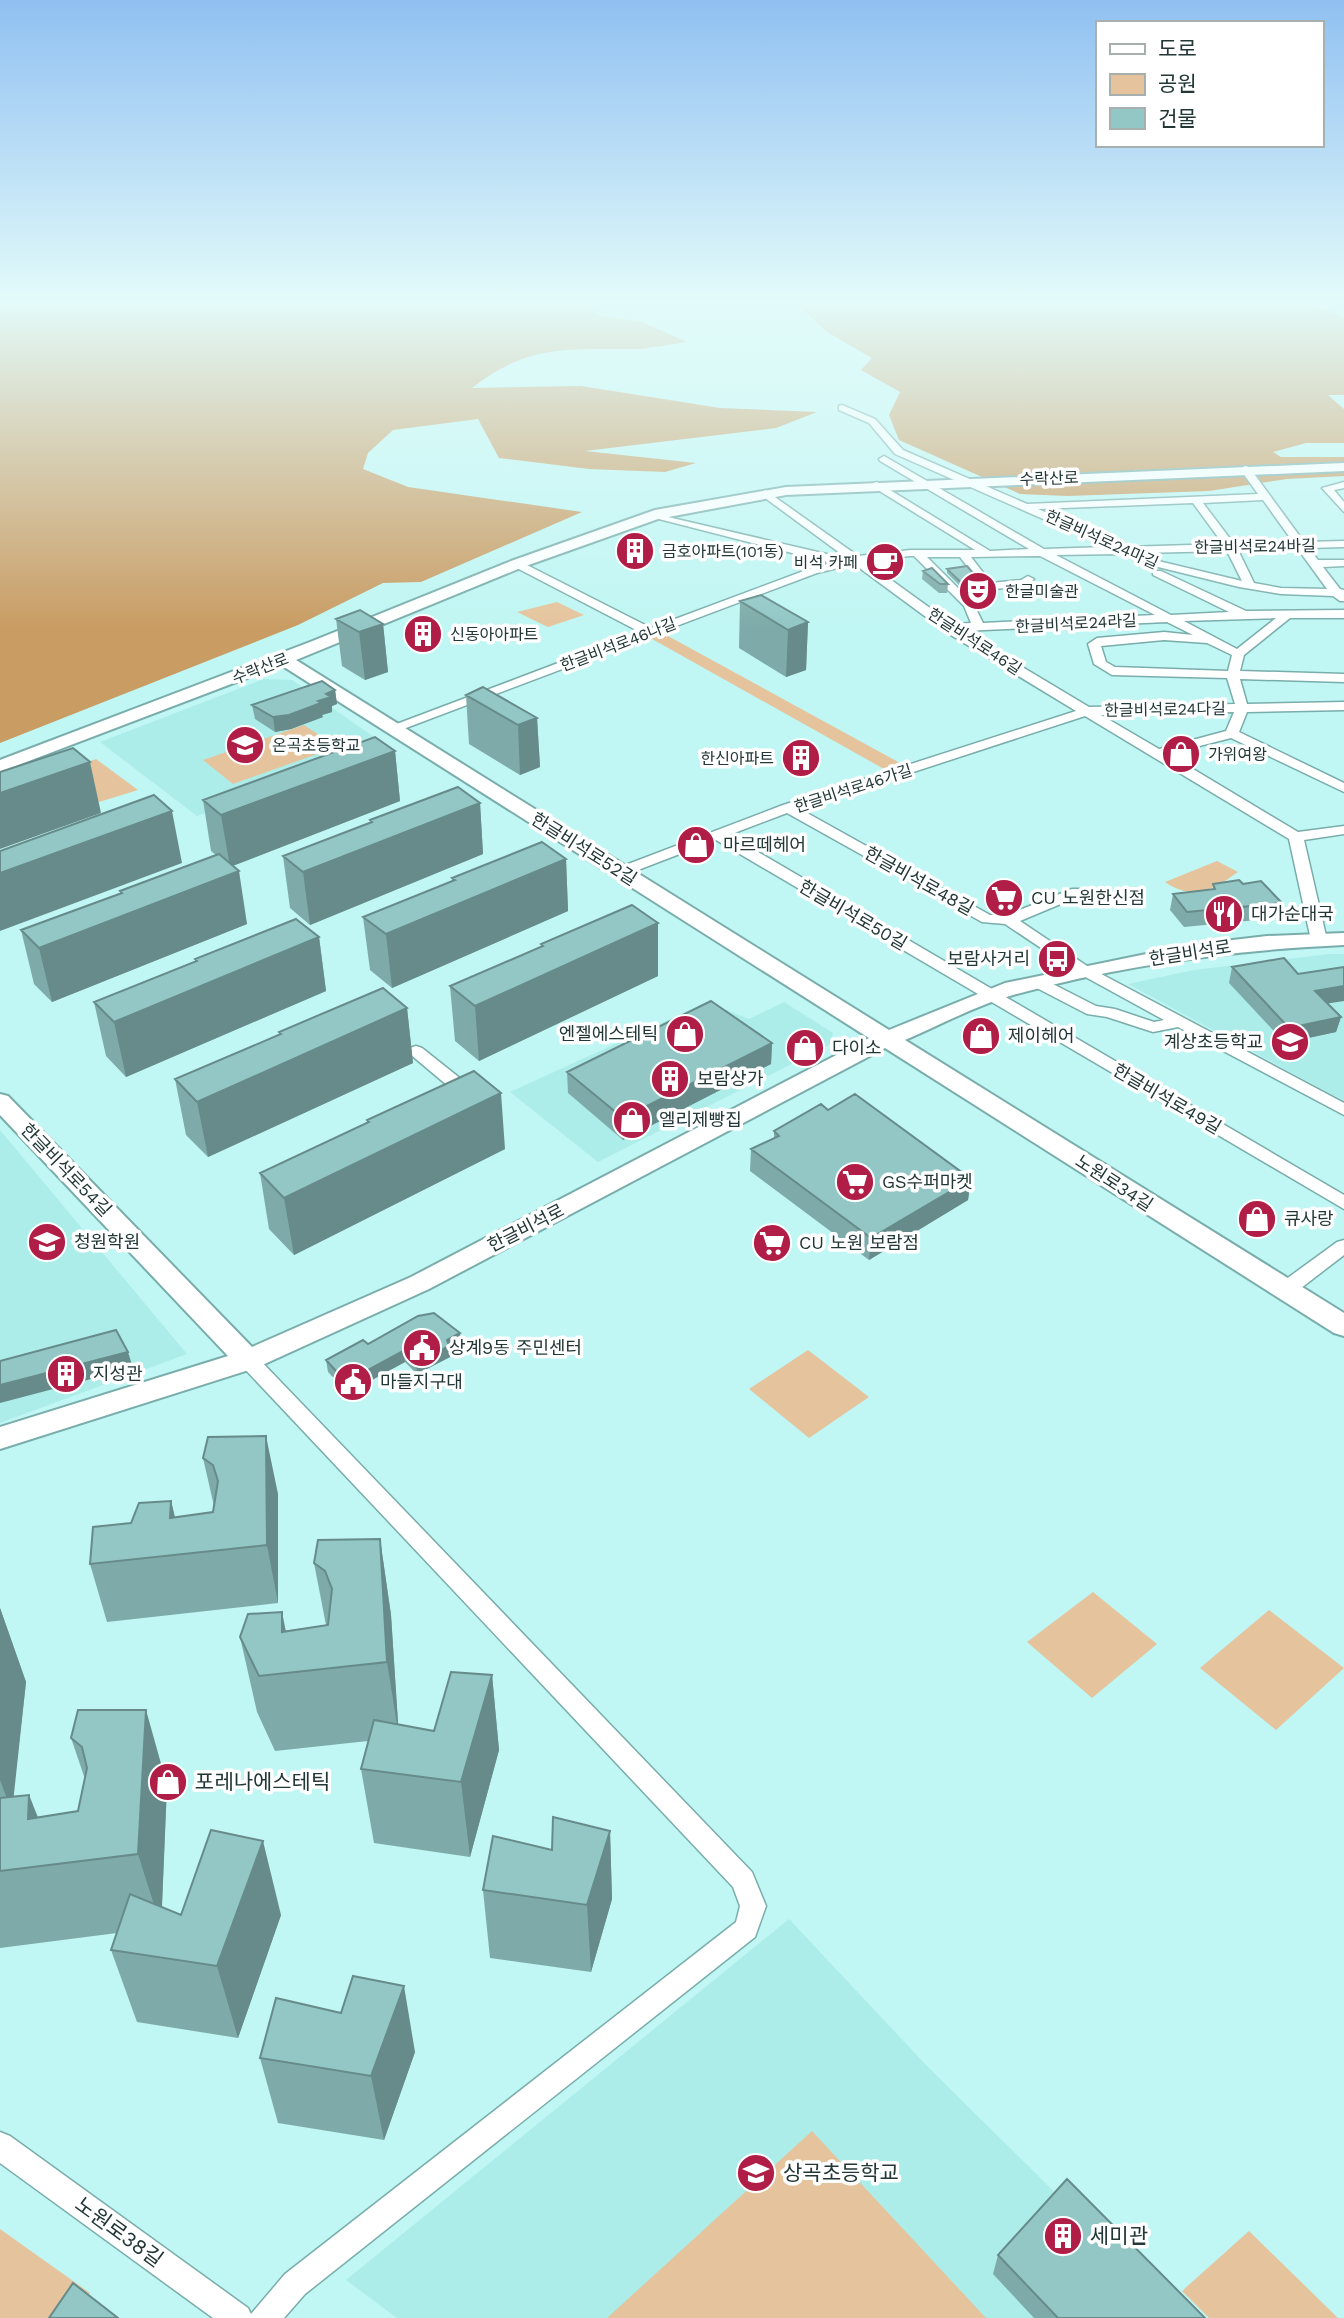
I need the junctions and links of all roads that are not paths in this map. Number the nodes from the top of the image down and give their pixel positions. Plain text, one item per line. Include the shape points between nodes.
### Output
1 (852, 412) edge
2 (884, 459) dead end
3 (1344, 467) edge
4 (1245, 470) junction
5 (967, 482) junction
6 (923, 484) junction
7 (877, 485) junction
8 (1344, 485) edge
9 (765, 493) junction
10 (1265, 498) junction
11 (1196, 500) junction
12 (1027, 506) junction
13 (1344, 509) edge
14 (655, 515) junction
15 (1344, 544) edge
16 (1298, 545) junction
17 (1230, 547) junction
18 (1121, 550) junction
19 (1041, 552) junction
20 (917, 553) junction
21 (963, 554) junction
22 (985, 554) junction
23 (859, 559) junction
24 (844, 563) junction
25 (1314, 564) junction
26 (1344, 564) edge
27 (517, 565) junction
28 (1142, 566) dead end
29 (1326, 581) junction
30 (1344, 582) edge
31 (1250, 586) junction
32 (1340, 593) edge
33 (1344, 604) edge
34 (1344, 614) edge
35 (1246, 615) junction
36 (1287, 615) junction
37 (1172, 619) junction
38 (979, 627) junction
39 (949, 628) junction
40 (650, 632) junction
41 (1214, 641) junction
42 (1238, 654) junction
43 (283, 659) junction
44 (1233, 676) junction
45 (1344, 678) edge
46 (1344, 706) edge
47 (1242, 708) junction
48 (1088, 711) junction
49 (393, 728) junction
50 (1232, 734) junction
51 (1158, 753) junction
52 (0, 766) edge
53 (1344, 788) edge
54 (788, 808) junction
55 (1344, 830) edge
56 (716, 834) junction
57 (1296, 837) junction
58 (620, 872) junction
59 (1077, 892) dead end
60 (1009, 920) junction
61 (1344, 939) edge
62 (1319, 940) junction
63 (1085, 971) junction
64 (1037, 982) junction
65 (990, 996) junction
66 (1181, 1022) junction
67 (886, 1038) junction
68 (416, 1051) dead end
69 (460, 1087) edge
70 (0, 1101) edge
71 (1344, 1110) edge
72 (1344, 1203) edge
73 (1344, 1246) edge
74 (1285, 1290) junction
75 (1344, 1326) edge
76 (248, 1360) junction
77 (0, 1438) edge
78 (0, 2146) edge
79 (238, 2318) edge
80 (264, 2318) edge

1 - 5 street, 한글비석로24마길 via 872,421 899,452
2 - 6 street
3 - 4 street, 수락산로
4 - 5 street, 수락산로
4 - 10 street
5 - 6 street, 수락산로
5 - 12 street, 한글비석로24마길
6 - 7 street, 수락산로
6 - 19 street
7 - 9 street, 수락산로
7 - 22 street
8 - 13 street via 1327,488
9 - 14 street, 수락산로
9 - 23 street, 한글비석로46길
10 - 11 street, 한글비석로24마길
10 - 16 street
11 - 12 street, 한글비석로24마길
11 - 17 street
12 - 18 street, 한글비석로24마길
14 - 24 street, 한글비석로46나길
14 - 27 street, 수락산로
15 - 16 street, 한글비석로24바길
16 - 17 street, 한글비석로24바길
16 - 25 street
17 - 18 street, 한글비석로24바길
17 - 31 street
18 - 19 street, 한글비석로24바길
18 - 31 street, 한글비석로24마길 via 1192,574
19 - 22 street, 한글비석로24바길
19 - 37 street, 한글비석로24라길
20 - 21 street, 한글비석로24바길
20 - 23 street, 한글비석로24바길
20 - 38 street via 970,605
21 - 22 street, 한글비석로24바길
21 - 22 street via 988,587 1028,579 1000,582 986,567
23 - 24 street, 한글비석로46나길
23 - 39 street, 한글비석로46길
24 - 40 street, 한글비석로46나길
25 - 26 street
25 - 29 street
27 - 40 street
27 - 43 street, 수락산로
28 - 35 street
29 - 30 street
29 - 32 street
31 - 32 street, 한글비석로24마길
32 - 33 street
34 - 36 street, 한글비석로24라길
35 - 36 street, 한글비석로24라길
35 - 37 street, 한글비석로24라길
36 - 42 street
37 - 38 street, 한글비석로24라길
37 - 41 street
38 - 39 street, 한글비석로24라길
39 - 48 street, 한글비석로46길
40 - 49 street, 한글비석로46나길
41 - 42 street
41 - 44 street via 1149,637 1094,644 1100,664 1112,671
42 - 44 street
43 - 49 street, 한글비석로52길
43 - 52 street, 수락산로
44 - 45 street
44 - 47 street, 한글비석로24다길
46 - 47 street, 한글비석로24다길
47 - 48 street, 한글비석로24다길
47 - 50 street
48 - 51 street, 한글비석로46길
48 - 54 street, 한글비석로46가길
49 - 58 street, 한글비석로52길
50 - 51 street
50 - 53 street
51 - 57 street, 한글비석로46길
54 - 56 street, 한글비석로46가길
54 - 60 street, 한글비석로48길 via 986,919
55 - 57 street
56 - 58 street, 한글비석로46가길
56 - 65 street, 한글비석로50길
57 - 62 street
58 - 67 street, 한글비석로52길
59 - 60 street
60 - 63 street, 한글비석로48길
61 - 62 street, 한글비석로
62 - 63 street, 한글비석로 via 1190,951
63 - 64 street, 한글비석로
63 - 66 street, 한글비석로48길
64 - 65 street, 한글비석로
64 - 66 street via 1093,1011 1153,1027
65 - 67 street, 한글비석로
65 - 72 street, 한글비석로49길
66 - 71 street, 한글비석로48길
67 - 74 street, 노원로34길
67 - 76 street, 한글비석로 via 420,1283
68 - 69 street
70 - 76 street, 한글비석로54길
73 - 74 street
74 - 75 street, 노원로34길
76 - 77 street, 한글비석로
76 - 80 street via 743,1880 753,1906 746,1929 295,2284
78 - 79 street, 노원로38길

